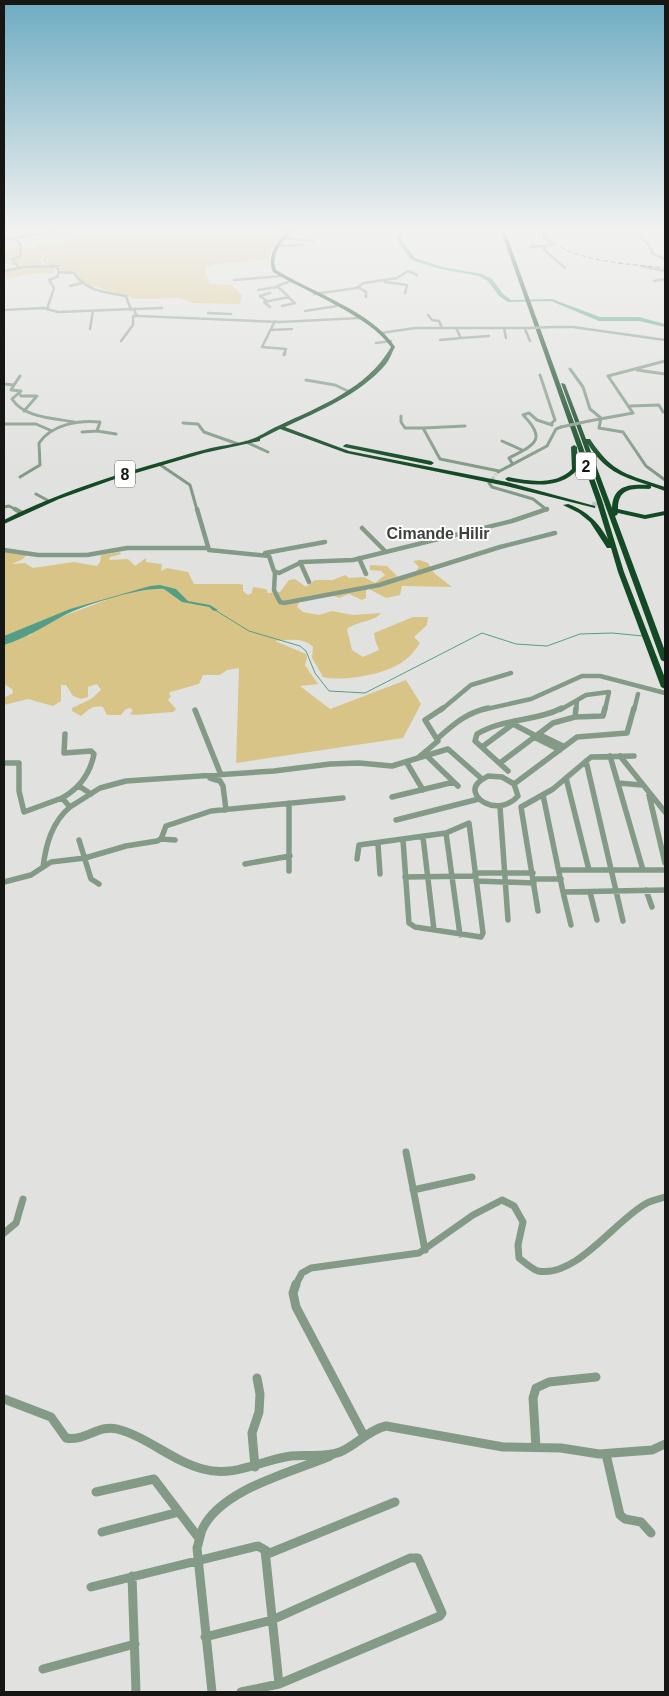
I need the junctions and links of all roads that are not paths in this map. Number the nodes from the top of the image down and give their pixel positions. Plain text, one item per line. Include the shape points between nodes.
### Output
1 (50, 310) edge
2 (126, 310) edge
3 (132, 310) edge
4 (310, 310) edge
5 (345, 310) edge
6 (535, 310) edge
7 (93, 311) junction
8 (305, 311) dead end
9 (218, 313) junction
10 (231, 314) dead end
11 (428, 314) dead end
12 (136, 316) junction
13 (205, 316) junction
14 (360, 318) junction
15 (215, 319) junction
16 (228, 319) dead end
17 (275, 322) junction
18 (89, 324) junction
19 (95, 324) dead end
20 (442, 328) junction
21 (456, 328) junction
22 (504, 328) junction
23 (90, 329) dead end
24 (292, 329) dead end
25 (525, 329) junction
26 (270, 330) junction
27 (381, 333) junction
28 (489, 336) dead end
29 (460, 338) junction
30 (506, 338) dead end
31 (440, 340) dead end
32 (665, 340) edge
33 (121, 341) dead end
34 (391, 341) junction
35 (530, 341) dead end
36 (376, 343) dead end
37 (284, 355) dead end
38 (665, 361) edge
39 (570, 369) dead end
40 (637, 370) junction
41 (665, 374) edge
42 (540, 375) dead end
43 (20, 376) dead end
44 (306, 380) dead end
45 (4, 384) edge
46 (14, 385) junction
47 (350, 392) junction
48 (19, 393) junction
49 (630, 406) junction
50 (318, 408) junction
51 (24, 411) junction
52 (662, 412) dead end
53 (401, 416) dead end
54 (601, 418) junction
55 (572, 419) junction
56 (74, 422) junction
57 (296, 422) junction
58 (183, 423) dead end
59 (4, 424) edge
60 (551, 424) junction
61 (465, 426) dead end
62 (282, 427) junction
63 (560, 427) junction
64 (422, 428) junction
65 (52, 431) junction
66 (97, 431) junction
67 (293, 431) junction
68 (82, 432) dead end
69 (274, 433) junction
70 (116, 434) dead end
71 (249, 441) junction
72 (502, 441) dead end
73 (238, 444) junction
74 (336, 444) junction
75 (522, 450) junction
76 (268, 452) dead end
77 (348, 452) junction
78 (512, 463) junction
79 (159, 464) junction
80 (20, 477) dead end
81 (665, 480) edge
82 (489, 483) dead end
83 (665, 489) edge
84 (665, 493) edge
85 (36, 494) dead end
86 (47, 500) junction
87 (4, 507) edge
88 (22, 513) junction
89 (665, 513) edge
90 (665, 519) edge
91 (4, 522) edge
92 (362, 528) dead end
93 (616, 528) junction
94 (555, 534) dead end
95 (325, 542) dead end
96 (208, 548) junction
97 (4, 550) edge
98 (385, 551) junction
99 (261, 555) junction
100 (359, 558) junction
101 (300, 562) junction
102 (275, 572) junction
103 (621, 572) junction
104 (366, 574) dead end
105 (309, 582) dead end
106 (665, 660) edge
107 (511, 673) dead end
108 (665, 687) edge
109 (665, 693) edge
110 (638, 694) dead end
111 (577, 701) junction
112 (196, 710) dead end
113 (575, 717) junction
114 (511, 723) junction
115 (66, 734) dead end
116 (536, 736) junction
117 (438, 739) junction
118 (482, 747) junction
119 (562, 748) junction
120 (427, 756) junction
121 (610, 756) junction
122 (620, 756) junction
123 (634, 756) dead end
124 (586, 761) junction
125 (414, 762) junction
126 (4, 763) edge
127 (407, 763) junction
128 (500, 763) junction
129 (508, 771) dead end
130 (220, 775) junction
131 (194, 777) junction
132 (566, 778) junction
133 (482, 779) junction
134 (618, 783) junction
135 (514, 784) junction
136 (642, 785) junction
137 (79, 786) junction
138 (423, 790) junction
139 (91, 794) junction
140 (649, 794) junction
141 (543, 795) junction
142 (392, 797) dead end
143 (62, 798) junction
144 (343, 798) dead end
145 (478, 799) junction
146 (289, 803) junction
147 (70, 807) junction
148 (500, 807) junction
149 (226, 810) junction
150 (652, 812) junction
151 (665, 812) edge
152 (396, 820) dead end
153 (446, 833) junction
154 (423, 837) junction
155 (161, 839) junction
156 (79, 840) dead end
157 (176, 840) dead end
158 (403, 840) junction
159 (378, 844) junction
160 (290, 856) junction
161 (83, 858) junction
162 (357, 858) dead end
163 (665, 863) edge
164 (245, 864) dead end
165 (43, 867) junction
166 (560, 870) junction
167 (589, 870) junction
168 (613, 870) junction
169 (643, 870) junction
170 (665, 870) edge
171 (289, 871) dead end
172 (503, 873) junction
173 (380, 874) dead end
174 (405, 877) junction
175 (476, 877) junction
176 (429, 878) junction
177 (454, 878) junction
178 (534, 878) junction
179 (561, 879) junction
180 (4, 882) edge
181 (504, 882) junction
182 (99, 884) dead end
183 (646, 890) junction
184 (665, 890) edge
185 (617, 891) junction
186 (563, 892) junction
187 (590, 892) junction
188 (652, 907) dead end
189 (538, 911) dead end
190 (508, 920) dead end
191 (597, 920) dead end
192 (623, 920) dead end
193 (570, 925) dead end
194 (434, 930) junction
195 (460, 935) junction
196 (406, 1152) dead end
197 (472, 1177) dead end
198 (413, 1190) junction
199 (665, 1197) edge
200 (23, 1199) dead end
201 (4, 1233) edge
202 (425, 1250) junction
203 (596, 1377) dead end
204 (257, 1378) dead end
205 (4, 1399) edge
206 (364, 1436) junction
207 (665, 1444) edge
208 (536, 1447) junction
209 (336, 1453) junction
210 (606, 1454) junction
211 (255, 1467) junction
212 (96, 1492) dead end
213 (395, 1502) dead end
214 (180, 1512) junction
215 (102, 1532) dead end
216 (651, 1533) dead end
217 (198, 1537) junction
218 (265, 1550) junction
219 (198, 1560) junction
220 (132, 1576) junction
221 (91, 1587) dead end
222 (272, 1620) junction
223 (205, 1637) junction
224 (135, 1644) junction
225 (43, 1669) dead end
226 (279, 1684) junction
227 (136, 1692) edge
228 (212, 1692) edge
229 (241, 1692) edge

1 - 7 street
2 - 7 street
3 - 12 street
4 - 8 street
5 - 14 highway
6 - 55 highway, 2
7 - 18 street
9 - 10 street
9 - 13 street
9 - 15 street
11 - 20 street via 432,320 439,321
12 - 13 street
12 - 33 street via 133,316 133,325
13 - 15 street
14 - 17 street via 309,324
14 - 27 highway
15 - 16 street
15 - 17 street
17 - 26 street
18 - 19 street
18 - 23 street
20 - 21 street
20 - 27 street
21 - 22 street
21 - 29 street
22 - 25 street
22 - 30 street
24 - 26 street
25 - 32 street, bridge via 573,327
25 - 35 street
26 - 37 street via 262,347 286,349
27 - 34 highway
28 - 29 street
29 - 31 street
34 - 36 street
34 - 47 highway, 8 via 390,353 367,380
38 - 40 street
39 - 54 street via 583,387 590,408
40 - 41 street
40 - 49 street via 608,377
42 - 60 street via 555,420
43 - 46 street
44 - 47 street via 335,385
45 - 46 street
46 - 48 street via 11,390 20,390
47 - 50 highway, 8
48 - 51 street via 12,400
48 - 51 street via 21,396 37,396
49 - 52 street via 659,405
49 - 54 street via 633,413 630,416
50 - 57 highway, 8
50 - 62 highway, 8
51 - 56 street
53 - 64 street via 405,428
54 - 63 street, bridge
54 - 81 street via 599,428 623,432 646,466
55 - 74 highway via 575,469 564,478 547,482 516,480
55 - 83 highway via 604,464 621,474
55 - 93 highway, 2
55 - 103 highway, 2
56 - 65 street
56 - 66 street via 99,422
57 - 62 highway, 8
57 - 67 highway
58 - 73 street via 198,424 203,431 216,433 228,442
59 - 65 street via 32,423
60 - 63 street
60 - 75 street via 524,414 532,421 538,436 535,444
61 - 64 street
62 - 67 highway
62 - 69 highway, 8
62 - 71 highway, 8
63 - 78 street via 547,446
64 - 78 street via 440,459 498,473
65 - 80 street via 39,441 40,465
66 - 68 street
66 - 70 street
67 - 69 highway
67 - 74 highway
67 - 77 highway
69 - 71 highway, 8
71 - 73 highway, 8
71 - 76 street
72 - 75 street
73 - 79 highway, 8
74 - 77 highway via 510,482 593,506 507,484
75 - 78 street via 508,459
77 - 103 highway via 384,464 485,481 571,507 598,526
79 - 86 highway, 8
79 - 96 street via 190,485
82 - 98 street via 492,487 533,500 548,510
84 - 93 highway via 641,486 624,488 617,493 614,504
85 - 86 street
86 - 88 highway, 8
87 - 88 street via 9,506
88 - 91 highway, 8
89 - 90 highway via 645,517 618,513 650,521
92 - 98 street
93 - 106 highway, 2
94 - 102 street via 494,548 379,585 284,603 274,592
95 - 99 street
96 - 97 street via 127,548 91,555 38,555
96 - 99 street
98 - 100 street
99 - 102 street via 270,557
100 - 101 street via 338,562
100 - 104 street
101 - 102 street via 284,572
101 - 105 street
103 - 108 highway, 2
107 - 117 street via 471,685 428,717 425,722
109 - 117 street via 600,676 582,676 531,699 471,712
110 - 119 street via 627,733 577,738
111 - 113 street
111 - 113 street via 593,691 609,692 603,716
111 - 114 street via 543,716
112 - 130 street
113 - 116 street via 553,723
114 - 116 street
114 - 118 street
114 - 118 street via 484,729 477,734 475,741
115 - 137 street via 65,753 91,751 94,754
116 - 119 street
116 - 128 street
117 - 125 street
118 - 128 street
119 - 135 street
120 - 125 street
120 - 133 street via 448,749
120 - 138 street via 456,784
121 - 122 street
121 - 124 street via 593,756
121 - 134 street
122 - 123 street
122 - 136 street
124 - 132 street
124 - 168 street
125 - 127 street
126 - 143 street via 19,763 19,791 24,812
127 - 130 street via 392,766 330,764
127 - 138 street
128 - 129 street
130 - 131 street
131 - 139 street via 126,781 105,786
131 - 149 street via 220,781
132 - 141 street
132 - 167 street
133 - 135 street via 495,776
133 - 145 street via 474,788
134 - 136 street
134 - 169 street
135 - 148 street via 518,796 514,802
136 - 140 street
137 - 139 street
137 - 143 street
138 - 142 street
139 - 147 street
140 - 150 street
140 - 151 street
141 - 166 street
141 - 178 street via 521,809
143 - 147 street
144 - 146 street
145 - 148 street via 484,804
145 - 152 street
146 - 149 street
146 - 160 street
147 - 165 street via 58,816
148 - 172 street
149 - 155 street via 206,812 168,825
150 - 151 street
150 - 163 street
153 - 154 street
153 - 175 street via 469,823
153 - 177 street
154 - 158 street
154 - 176 street
155 - 157 street
155 - 161 street
156 - 161 street
158 - 159 street
158 - 174 street
159 - 162 street via 358,846
159 - 173 street
160 - 164 street
160 - 171 street
161 - 165 street
161 - 182 street via 90,879
165 - 180 street via 31,876
166 - 167 street
166 - 179 street
167 - 168 street
168 - 169 street
168 - 185 street
169 - 170 street
172 - 175 street
172 - 178 street
172 - 181 street
174 - 176 street
174 - 194 street via 409,923
175 - 177 street
175 - 181 street
175 - 195 street via 483,936
176 - 177 street
176 - 194 street
177 - 195 street
178 - 179 street
178 - 181 street
178 - 189 street
179 - 186 street
181 - 190 street
183 - 184 street
183 - 185 street
183 - 188 street
185 - 187 street
185 - 192 street
186 - 187 street
186 - 193 street
187 - 191 street
194 - 195 street
196 - 198 street
197 - 198 street
198 - 202 street
199 - 202 street via 654,1197 642,1204 587,1253 569,1265 553,1270 534,1269 519,1258 517,1249 523,1220 507,1201 496,1202 473,1215
200 - 201 street via 16,1223
202 - 206 street via 406,1256 311,1268 302,1273 296,1283 293,1293 296,1307
203 - 208 street via 549,1382 536,1388 533,1398
204 - 211 street via 259,1412 252,1433
205 - 211 street via 50,1416 67,1439 115,1428 195,1467 227,1473
206 - 208 street via 380,1427 395,1426 473,1443
206 - 209 street via 351,1447
207 - 210 street via 652,1450
208 - 210 street
209 - 211 street via 286,1457
209 - 217 street via 249,1488 221,1508
210 - 216 street via 620,1515 625,1520 641,1522
212 - 214 street via 154,1479
213 - 218 street via 270,1553
214 - 215 street
214 - 217 street
217 - 219 street
218 - 219 street via 258,1546
218 - 222 street
219 - 220 street
219 - 223 street
220 - 221 street
220 - 224 street
222 - 223 street
222 - 226 street
222 - 226 street via 415,1557 442,1613
223 - 228 street
224 - 225 street
224 - 227 street
226 - 229 street

